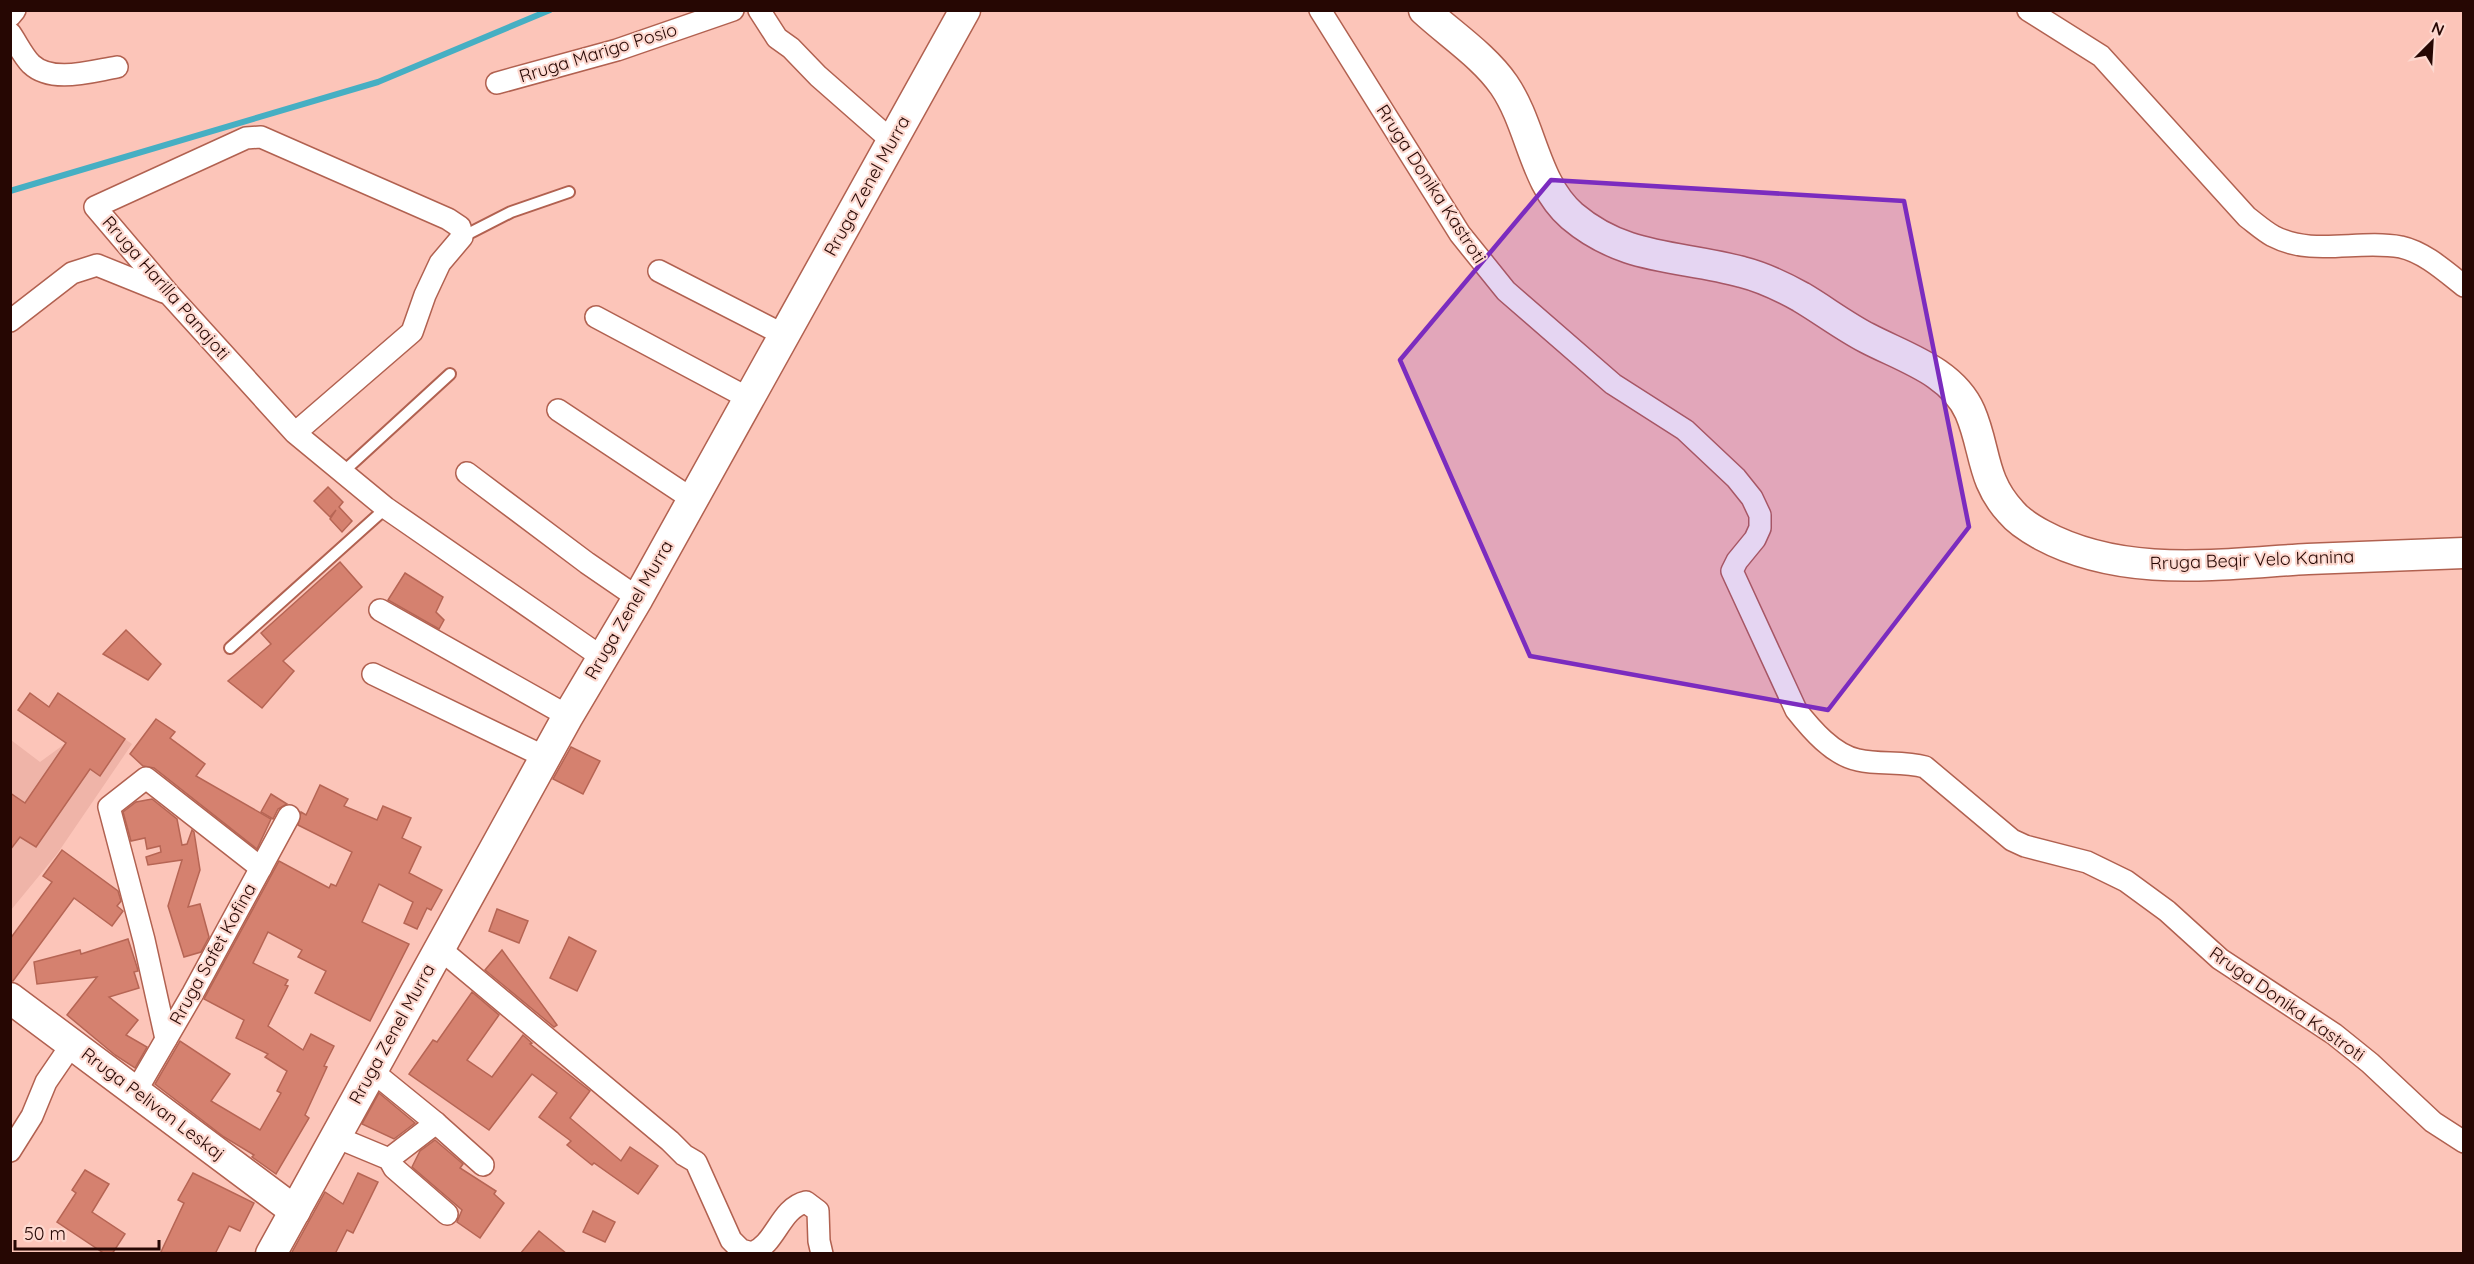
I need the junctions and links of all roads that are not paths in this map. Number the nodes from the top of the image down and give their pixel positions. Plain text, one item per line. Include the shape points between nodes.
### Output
1 (15, 10) edge
2 (733, 10) edge
3 (759, 10) edge
4 (965, 10) edge
5 (1320, 10) edge
6 (1424, 10) edge
7 (2028, 10) edge
8 (10, 16) edge
9 (10, 33) edge
10 (117, 67) dead end
11 (497, 84) dead end
12 (892, 141) junction
13 (569, 192) dead end
14 (462, 237) junction
15 (658, 271) dead end
16 (2463, 286) edge
17 (169, 294) junction
18 (596, 316) dead end
19 (10, 321) edge
20 (784, 335) junction
21 (450, 374) dead end
22 (748, 398) junction
23 (558, 410) dead end
24 (295, 433) junction
25 (343, 472) junction
26 (467, 473) dead end
27 (692, 500) junction
28 (386, 508) junction
29 (2463, 553) edge
30 (638, 598) junction
31 (380, 610) dead end
32 (230, 648) dead end
33 (603, 658) junction
34 (372, 674) dead end
35 (568, 716) junction
36 (545, 758) junction
37 (289, 816) dead end
38 (261, 868) junction
39 (439, 948) junction
40 (10, 998) edge
41 (166, 1039) junction
42 (72, 1044) junction
43 (372, 1071) junction
44 (136, 1091) junction
45 (436, 1123) junction
46 (336, 1137) junction
47 (2463, 1142) edge
48 (10, 1151) edge
49 (389, 1159) junction
50 (483, 1165) dead end
51 (295, 1211) junction
52 (447, 1214) dead end
53 (271, 1254) edge
54 (822, 1254) edge

1 - 8 street
2 - 11 street, Rruga Marigo Posio via 617,50
3 - 12 street via 777,38
4 - 12 main road, Rruga Zenel Murra
5 - 47 street, Rruga Donika Kastroti via 1460,234 1506,291 1613,384 1685,430 1752,498 1760,514 1760,528 1732,571 1796,710 1808,725 1844,754 1858,760 1924,767 2012,840 2087,862 2126,881 2220,959 2334,1034 2433,1122
6 - 29 main road, Rruga Beqir Velo Kanina via 1504,85 1553,195 1569,214 1591,230 1642,253 1745,272 1774,284 1942,378 1960,394 1970,411 1989,479 1999,498 2014,516 2057,543 2113,561 2195,566
7 - 16 street via 2101,56 2247,217 2272,236 2309,247 2403,248 2425,257
9 - 10 street via 30,64 40,71 57,75
12 - 20 main road, Rruga Zenel Murra
13 - 14 lane via 511,212
14 - 17 street, Rruga Harilla Panajoti via 460,227 448,219 275,142 261,137 246,138 95,207
14 - 24 street via 440,263 412,332
15 - 20 street
17 - 19 street via 97,265 72,273
17 - 24 street, Rruga Harilla Panajoti
18 - 22 street
20 - 22 main road, Rruga Zenel Murra
21 - 25 lane
22 - 27 main road, Rruga Zenel Murra
23 - 27 street
24 - 25 street, Rruga Harilla Panajoti
25 - 28 street, Rruga Harilla Panajoti
26 - 30 street
27 - 30 main road, Rruga Zenel Murra
28 - 32 lane
28 - 33 street, Rruga Harilla Panajoti
30 - 33 main road, Rruga Zenel Murra
31 - 35 street
33 - 35 main road, Rruga Zenel Murra
34 - 36 street
35 - 36 main road, Rruga Zenel Murra
36 - 39 main road, Rruga Zenel Murra
37 - 38 street, Rruga Safet Kofina
38 - 41 street, Rruga Safet Kofina
38 - 41 street via 146,778 109,807
39 - 43 main road, Rruga Zenel Murra
39 - 54 street via 696,1162 732,1240 741,1250 761,1250 790,1211 806,1202 818,1211
40 - 42 main road, Rruga Pelivan Leskaj
41 - 44 street, Rruga Safet Kofina
42 - 44 main road, Rruga Pelivan Leskaj
42 - 48 street via 46,1082 32,1116
43 - 45 street
43 - 46 main road, Rruga Zenel Murra
44 - 51 main road, Rruga Pelivan Leskaj
45 - 49 street
45 - 50 street
46 - 49 street
46 - 51 main road, Rruga Zenel Murra
49 - 52 street via 394,1168
51 - 53 main road, Rruga Zenel Murra

